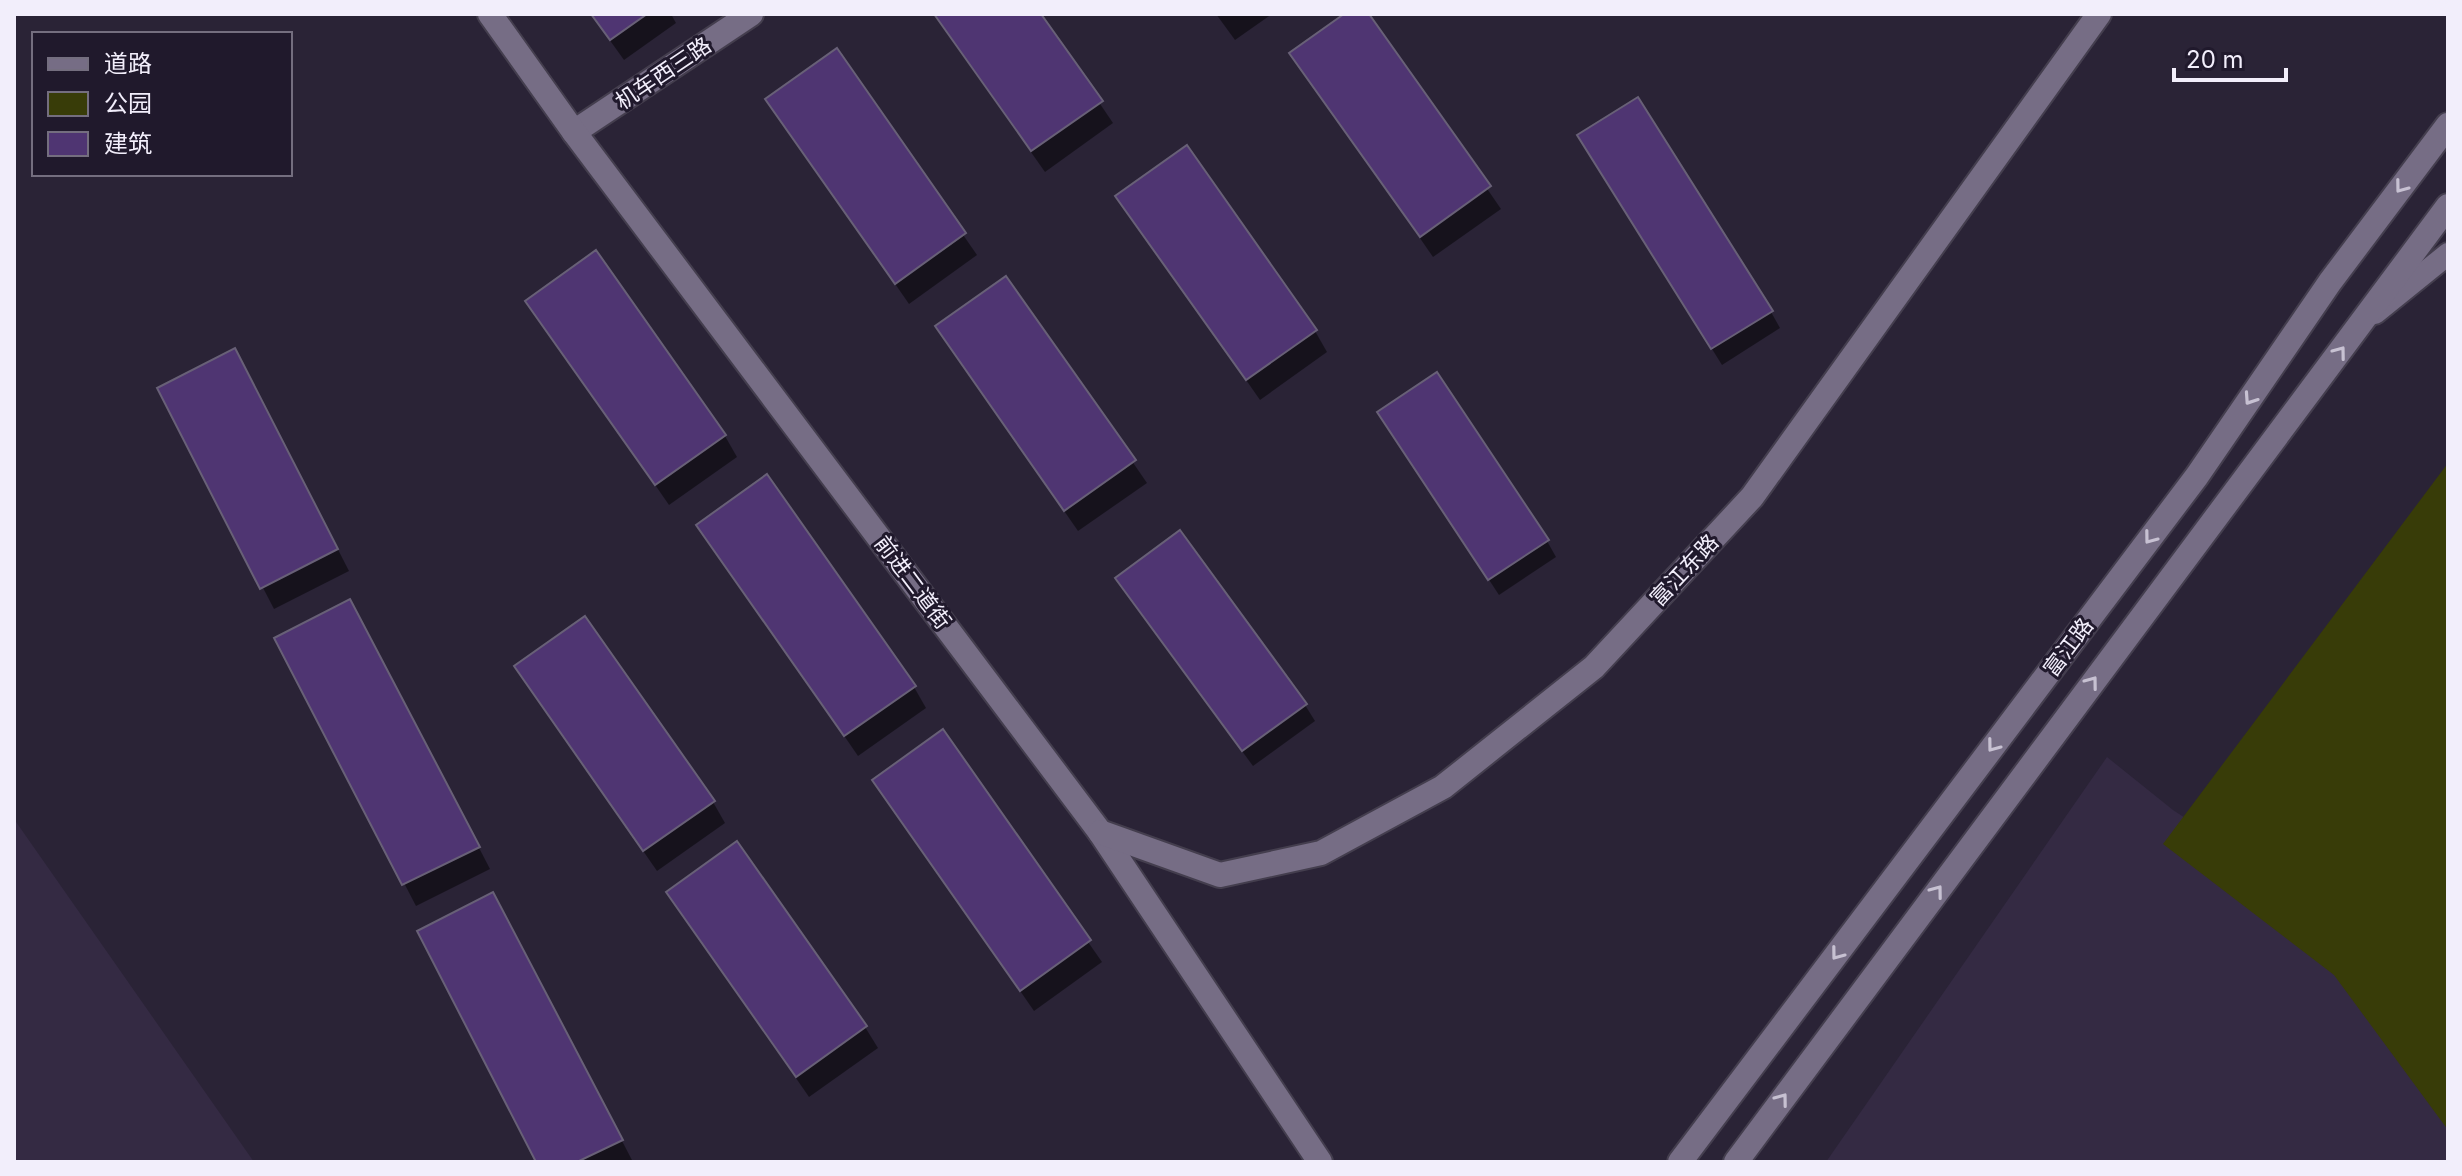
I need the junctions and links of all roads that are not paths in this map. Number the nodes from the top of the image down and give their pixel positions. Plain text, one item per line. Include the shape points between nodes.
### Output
1 (490, 14) edge
2 (751, 14) edge
3 (2099, 14) edge
4 (2448, 125) edge
5 (574, 132) junction
6 (2448, 206) edge
7 (2448, 254) edge
8 (2361, 324) junction
9 (1100, 832) junction
10 (1320, 1162) edge
11 (1680, 1162) edge
12 (1736, 1162) edge

1 - 5 street, 前进二道街
2 - 5 street, 机车西三路
3 - 9 street, 富江东路 via 1752,497 1594,667 1443,787 1321,853 1220,875
4 -> 11 street, 富江路 via 2330,282 2197,476
5 - 9 street, 前进二道街
6 - 8 street, 富江路
7 - 8 lane
12 -> 8 street, 富江路
9 - 10 street, 前进二道街

